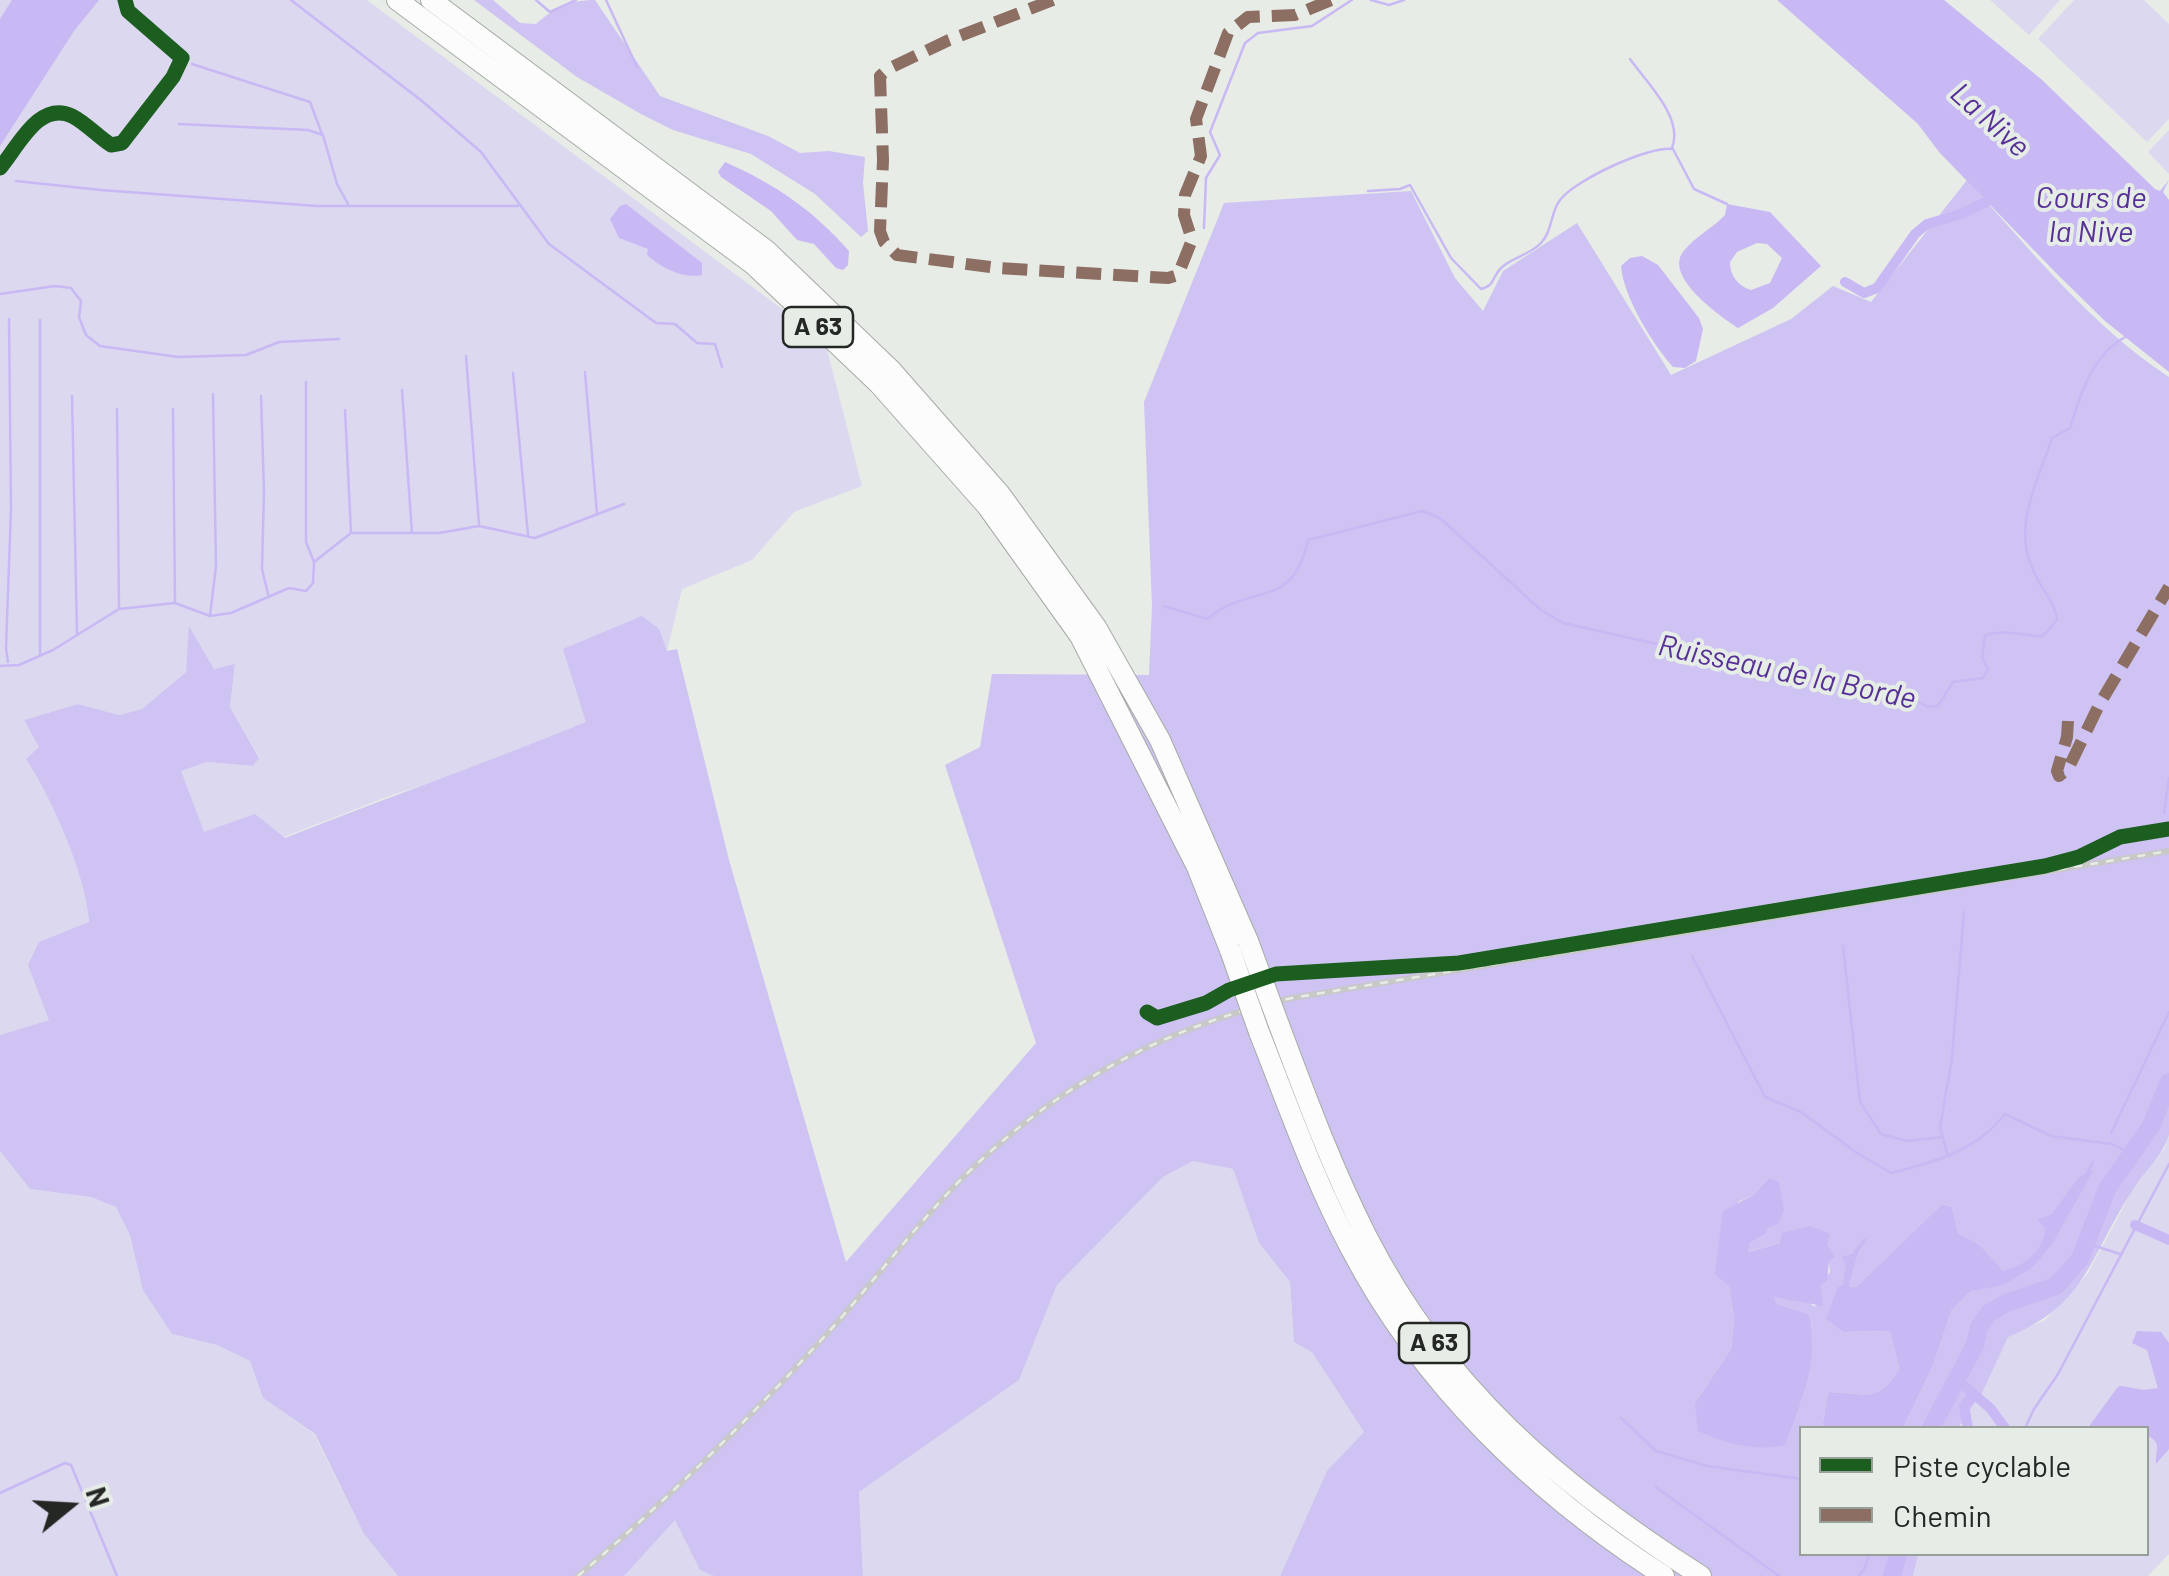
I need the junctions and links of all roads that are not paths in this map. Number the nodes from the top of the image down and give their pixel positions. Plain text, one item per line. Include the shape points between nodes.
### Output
1 (125, 0) edge
2 (396, 0) edge
3 (431, 0) edge
4 (0, 168) edge
5 (2169, 829) edge
6 (1276, 974) dead end
7 (1229, 990) dead end
8 (1147, 1012) dead end
9 (1269, 1028) junction
10 (1664, 1576) edge
11 (1701, 1576) edge

1 - 4 street via 128,12 178,53 180,68 122,143 111,145 74,117 55,112 37,120
2 - 9 highway, A 63, bridge via 754,265 879,384 997,520 1080,636 1197,867
3 - 9 highway, A 63, bridge via 766,250 892,370 1000,494 1096,627 1160,740 1210,848
5 - 6 street via 2120,836 2045,866 1459,964
7 - 8 street via 1157,1018
9 - 10 highway, A 63 via 1311,1162 1385,1308 1465,1412 1562,1504
9 - 11 highway, A 63 via 1368,1240 1439,1351 1478,1399 1570,1486

